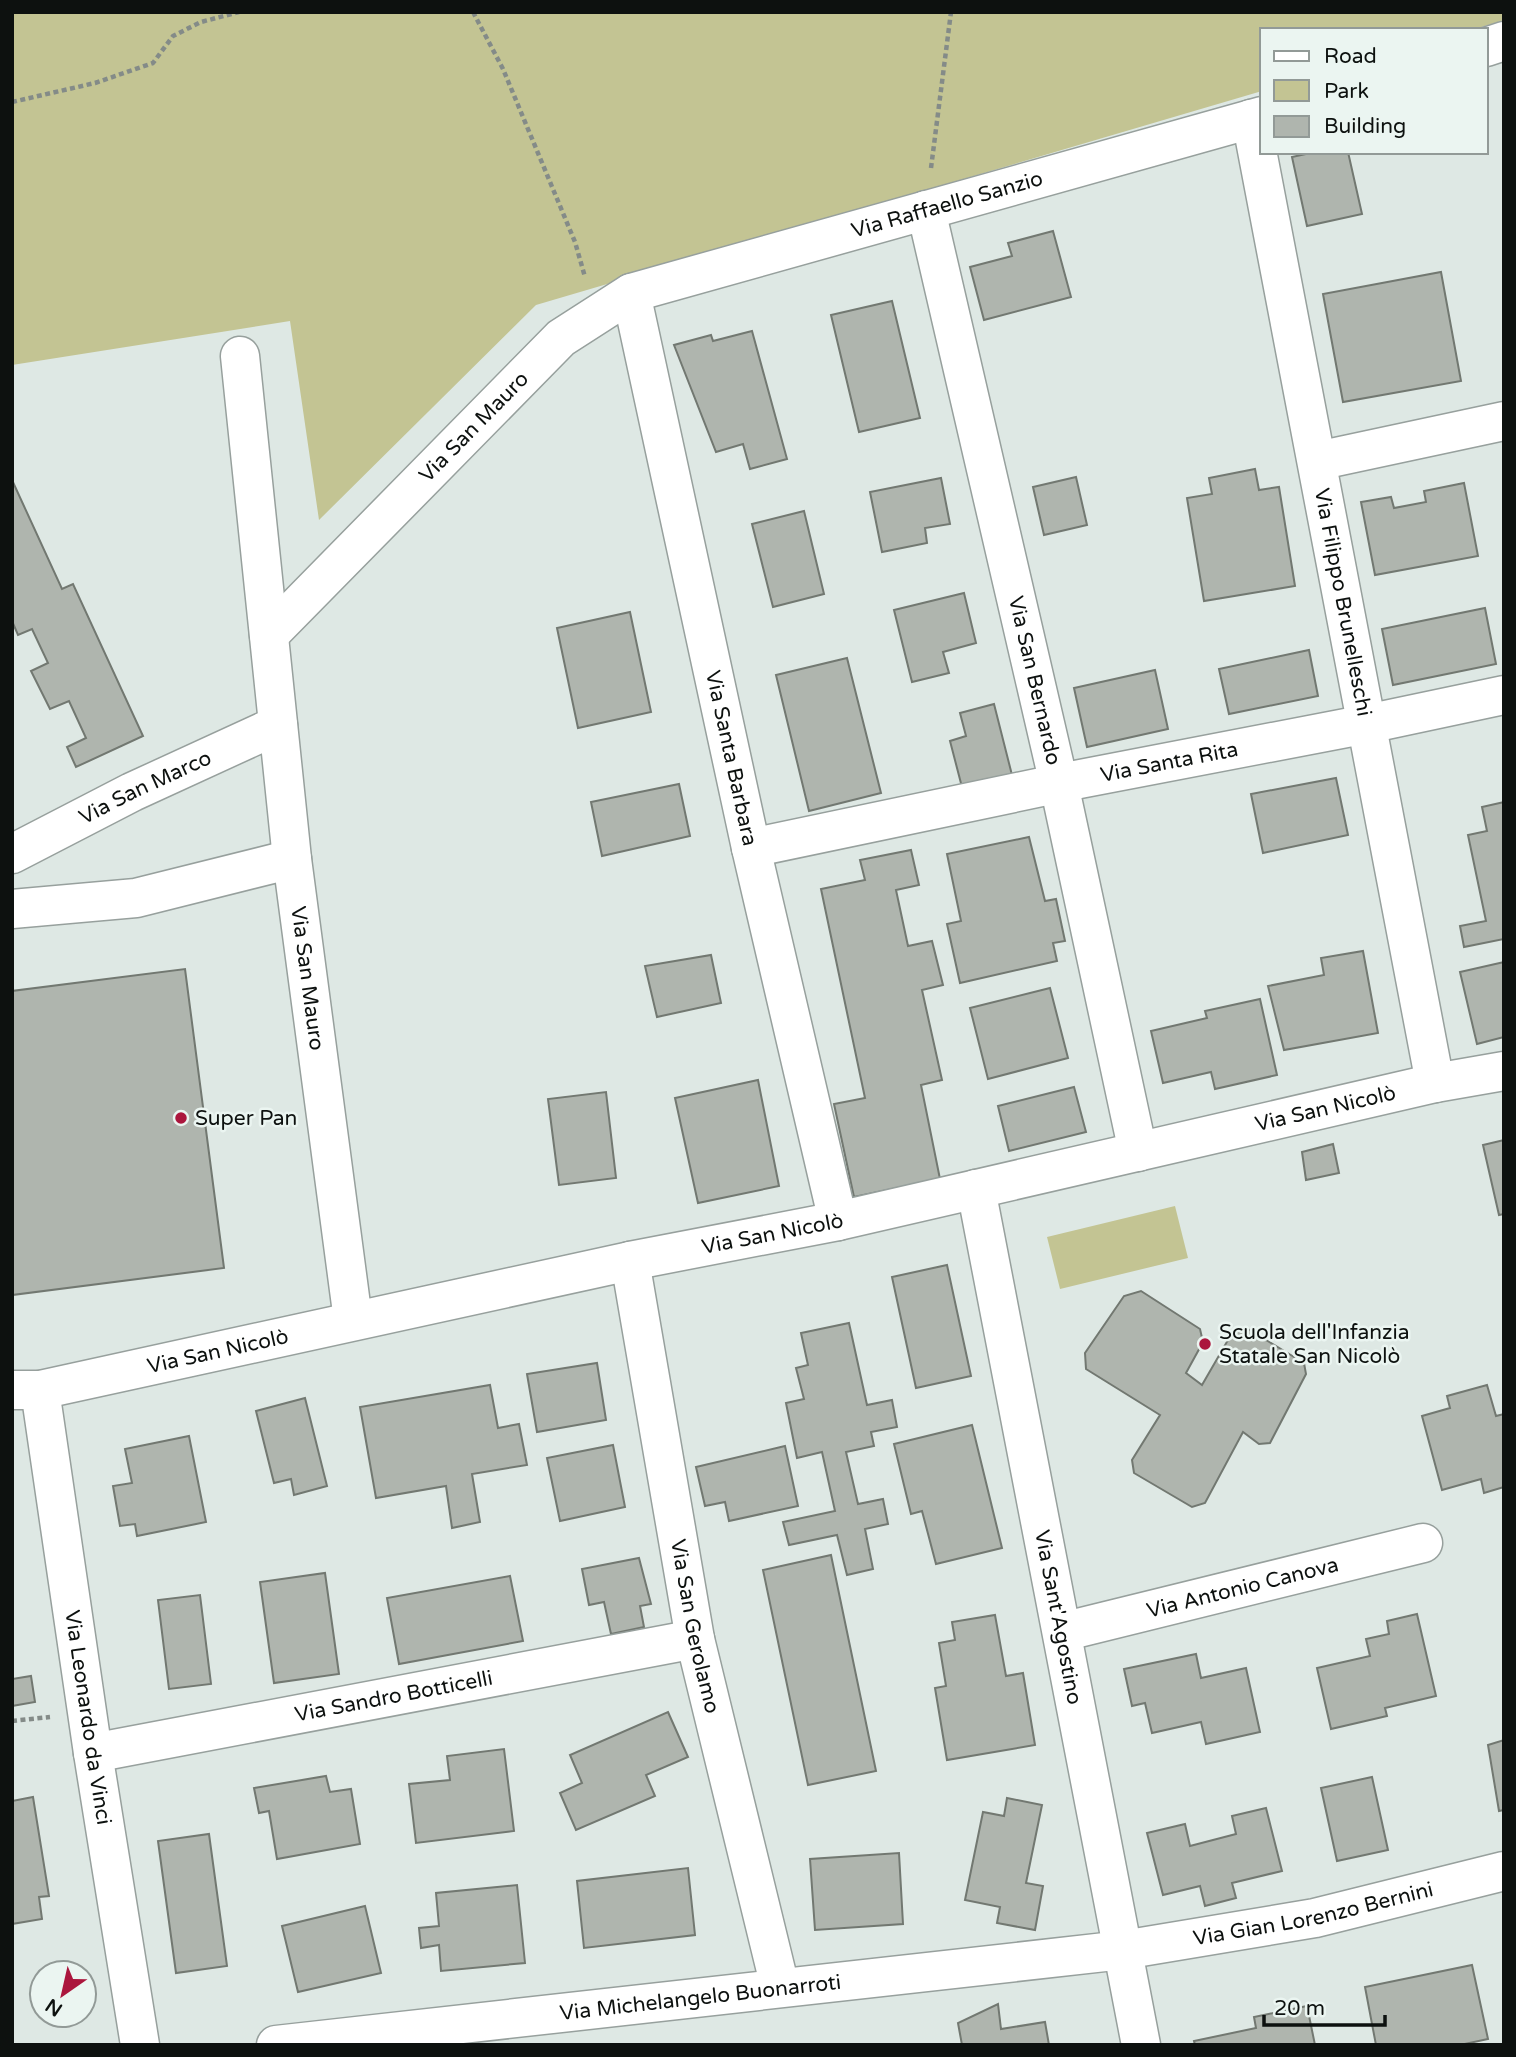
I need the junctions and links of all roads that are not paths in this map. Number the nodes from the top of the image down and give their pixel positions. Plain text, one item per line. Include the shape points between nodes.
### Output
1 (1256, 118) edge
2 (1260, 140) edge
3 (1262, 154) edge
4 (926, 210) junction
5 (631, 293) junction
6 (240, 356) dead end
7 (1504, 422) edge
8 (1317, 461) junction
9 (269, 635) junction
10 (1504, 695) edge
11 (1367, 724) junction
12 (278, 725) junction
13 (1059, 783) junction
14 (751, 848) junction
15 (13, 853) edge
16 (292, 859) junction
17 (25, 908) edge
18 (1504, 1070) edge
19 (1436, 1083) junction
20 (1138, 1153) junction
21 (976, 1189) junction
22 (838, 1221) junction
23 (630, 1261) junction
24 (353, 1321) junction
25 (26, 1390) edge
26 (1423, 1543) dead end
27 (1062, 1632) junction
28 (695, 1639) junction
29 (93, 1753) junction
30 (1504, 1871) edge
31 (1123, 1950) junction
32 (780, 1987) junction
33 (483, 2033) edge
34 (140, 2045) edge
35 (276, 2045) edge
36 (1142, 2045) edge

1 - 2 street, Via Filippo Brunelleschi
1 - 4 street, Via Raffaello Sanzio
3 - 8 street, Via Filippo Brunelleschi
4 - 5 street, Via Raffaello Sanzio
4 - 13 street, Via San Bernardo
5 - 9 street, Via San Mauro via 561,338
5 - 14 street, Via Santa Barbara
6 - 9 street, Via San Mauro
7 - 8 street
8 - 11 street, Via Filippo Brunelleschi
9 - 12 street, Via San Mauro
10 - 11 street, Via Santa Rita
11 - 13 street, Via Santa Rita
11 - 19 street, Via Filippo Brunelleschi
12 - 15 street, Via San Marco
12 - 16 street, Via San Mauro
13 - 14 street, Via Santa Rita
13 - 20 street, Via San Bernardo
14 - 22 street, Via Santa Barbara
15 - 17 street, Via San Marco
16 - 17 street, Via San Marco via 136,898
16 - 24 street, Via San Mauro
18 - 19 street, Via San Nicolò
19 - 20 street, Via San Nicolò
20 - 21 street, Via San Nicolò
21 - 22 street, Via San Nicolò
21 - 27 street, Via Sant'Agostino
22 - 23 street, Via San Nicolò
23 - 24 street, Via San Nicolò
23 - 28 street, Via San Gerolamo
24 - 25 street, Via San Nicolò
25 - 29 street, Via Leonardo da Vinci
26 - 27 street, Via Antonio Canova
27 - 31 street, Via Sant'Agostino
28 - 29 street, Via Sandro Botticelli
28 - 32 street, Via San Gerolamo
29 - 34 street, Via Leonardo da Vinci
30 - 31 street, Via Gian Lorenzo Bernini via 1315,1918
31 - 32 street, Via Michelangelo Buonarroti
31 - 36 street, Via Sant'Agostino
32 - 33 street, Via Michelangelo Buonarroti
33 - 35 street, Via Michelangelo Buonarroti

